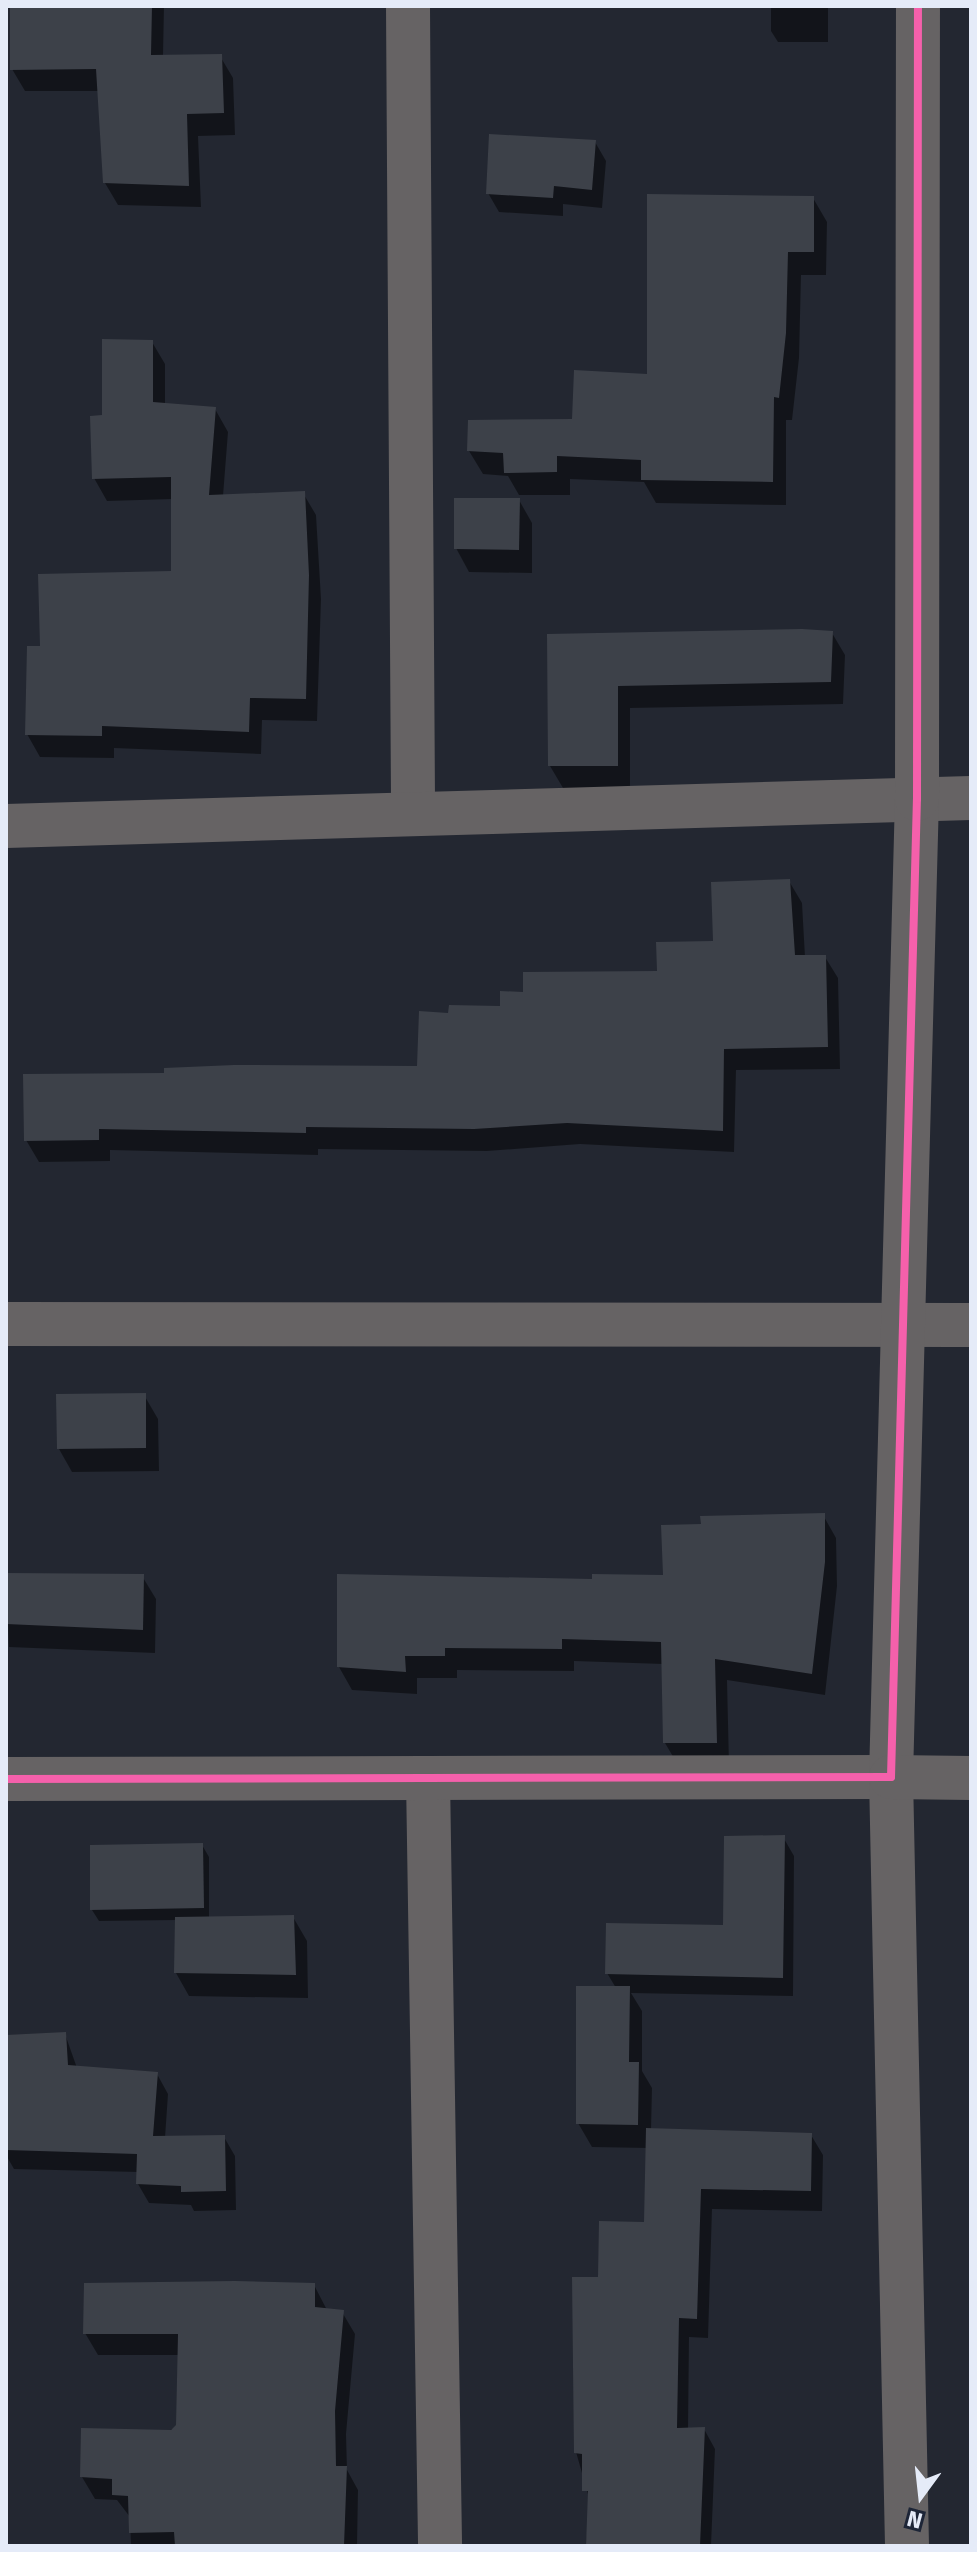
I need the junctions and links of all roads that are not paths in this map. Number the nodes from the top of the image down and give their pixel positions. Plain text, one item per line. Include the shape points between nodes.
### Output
1 (408, 6) edge
2 (918, 6) edge
3 (971, 798) edge
4 (917, 799) junction
5 (413, 812) junction
6 (6, 826) edge
7 (6, 1324) edge
8 (906, 1325) junction
9 (971, 1325) edge
10 (891, 1777) junction
11 (428, 1778) junction
12 (971, 1778) edge
13 (6, 1779) edge
14 (440, 2546) edge
15 (907, 2546) edge

1 - 5 street
2 - 4 street
3 - 4 street
4 - 5 street
4 - 8 street
5 - 6 street
7 - 8 street
8 - 9 street
8 - 10 street
10 - 11 street
10 - 12 street
10 - 15 street
11 - 13 street
11 - 14 street

